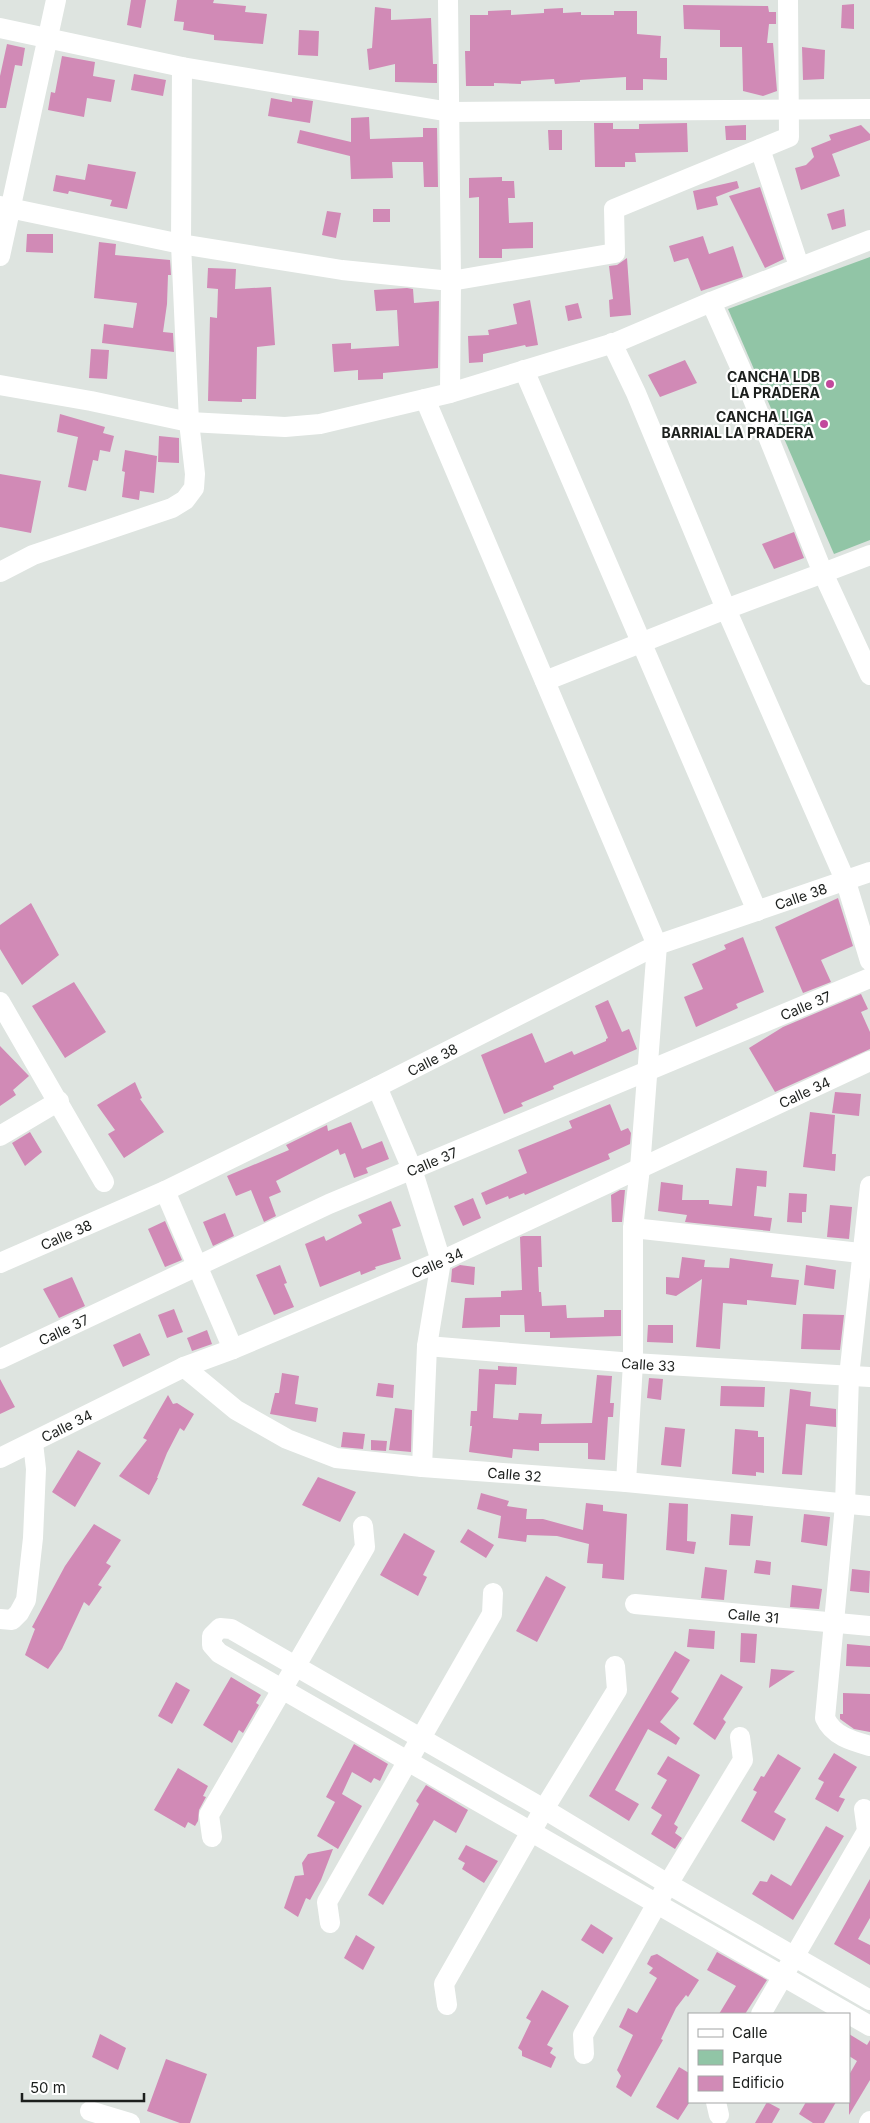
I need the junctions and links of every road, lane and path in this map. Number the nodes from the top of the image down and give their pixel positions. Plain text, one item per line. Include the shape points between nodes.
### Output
1 (56, 0) edge
2 (448, 0) edge
3 (788, 0) edge
4 (0, 28) edge
5 (48, 37) junction
6 (182, 67) junction
7 (870, 109) edge
8 (790, 110) junction
9 (450, 112) junction
10 (760, 149) junction
11 (5, 207) edge
12 (870, 240) edge
13 (181, 244) junction
14 (0, 256) edge
15 (799, 266) junction
16 (451, 281) junction
17 (711, 302) junction
18 (612, 343) junction
19 (524, 370) junction
20 (0, 385) edge
21 (450, 392) junction
22 (425, 399) junction
23 (189, 422) junction
24 (870, 555) edge
25 (0, 572) edge
26 (823, 573) junction
27 (726, 608) junction
28 (642, 643) junction
29 (870, 675) edge
30 (545, 681) junction
31 (870, 872) edge
32 (846, 882) junction
33 (757, 911) junction
34 (657, 945) junction
35 (870, 961) edge
36 (870, 978) edge
37 (1, 1006) edge
38 (870, 1061) edge
39 (647, 1071) junction
40 (377, 1087) junction
41 (59, 1101) junction
42 (0, 1136) edge
43 (640, 1168) junction
44 (412, 1169) junction
45 (104, 1182) dead end
46 (870, 1186) edge
47 (165, 1191) junction
48 (633, 1228) junction
49 (867, 1254) edge
50 (441, 1262) junction
51 (0, 1264) edge
52 (197, 1266) junction
53 (427, 1346) junction
54 (233, 1349) junction
55 (0, 1359) edge
56 (633, 1362) junction
57 (184, 1368) junction
58 (850, 1376) junction
59 (870, 1377) edge
60 (33, 1443) junction
61 (0, 1458) edge
62 (422, 1467) junction
63 (626, 1482) junction
64 (845, 1505) junction
65 (870, 1506) edge
66 (363, 1526) dead end
67 (493, 1593) dead end
68 (635, 1604) dead end
69 (0, 1619) edge
70 (834, 1623) junction
71 (870, 1626) edge
72 (295, 1665) junction
73 (615, 1666) dead end
74 (282, 1688) junction
75 (740, 1737) dead end
76 (420, 1738) junction
77 (870, 1746) edge
78 (408, 1760) junction
79 (544, 1808) junction
80 (864, 1810) dead end
81 (531, 1833) junction
82 (212, 1837) dead end
83 (668, 1884) junction
84 (657, 1905) junction
85 (330, 1923) dead end
86 (794, 1955) junction
87 (783, 1975) junction
88 (870, 2000) edge
89 (447, 2005) dead end
90 (762, 2013) edge
91 (848, 2013) edge
92 (850, 2014) edge
93 (870, 2026) edge
94 (584, 2054) dead end
95 (90, 2111) dead end
96 (130, 2123) edge

1 - 5 street
2 - 9 street
3 - 8 street
4 - 5 street
5 - 6 street
5 - 11 street
6 - 9 street
6 - 13 street
7 - 8 street
8 - 9 street
8 - 10 street via 789,138
9 - 16 street
10 - 15 street
10 - 16 street via 614,209 614,253
11 - 13 street
11 - 14 street
12 - 15 street
13 - 16 street via 342,270
13 - 23 street
15 - 17 street
16 - 21 street
17 - 18 street
17 - 26 street
18 - 19 street
18 - 27 street
19 - 21 street
19 - 28 street
20 - 23 street
21 - 22 street
22 - 23 street via 320,424 285,427
22 - 30 street
23 - 25 street via 195,474 194,488 185,500 172,508 33,555
24 - 26 street
26 - 27 street
26 - 29 street
27 - 28 street
27 - 32 street
28 - 30 street
28 - 33 street
30 - 34 street
31 - 32 street, Calle 38
32 - 33 street, Calle 38
32 - 35 street
33 - 34 street, Calle 38
34 - 39 street
34 - 40 street, Calle 38
36 - 39 street, Calle 37
37 - 41 street
38 - 43 street, Calle 34
39 - 43 street
39 - 44 street, Calle 37
40 - 44 street
40 - 47 street, Calle 38
41 - 42 street
41 - 45 street
43 - 48 street
43 - 50 street, Calle 34
44 - 50 street
44 - 52 street, Calle 37
46 - 49 street
47 - 51 street, Calle 38
47 - 52 street
48 - 49 street
48 - 56 street
49 - 58 street
50 - 53 street
50 - 54 street, Calle 34
52 - 54 street
52 - 55 street, Calle 37
53 - 56 street, Calle 33
53 - 62 street
54 - 57 street, Calle 34
56 - 58 street, Calle 33
56 - 63 street
57 - 60 street, Calle 34
57 - 62 street, Calle 32 via 236,1410 287,1439 336,1458
58 - 59 street, Calle 33
58 - 64 street
60 - 61 street, Calle 34
60 - 69 street via 36,1469 33,1538 26,1600 12,1620
62 - 63 street, Calle 32
63 - 64 street, Calle 32
64 - 65 street, Calle 32
64 - 70 street
66 - 72 street via 365,1547
67 - 76 street via 492,1614
68 - 70 street, Calle 31
70 - 71 street, Calle 31
70 - 77 street via 825,1718 836,1733 852,1742
72 - 74 street
72 - 74 street via 230,1629 220,1628 212,1636 212,1645 219,1653
72 - 76 street
73 - 79 street via 616,1690
74 - 78 street
74 - 82 street via 209,1815
75 - 83 street via 743,1760
76 - 78 street
76 - 79 street
78 - 81 street
78 - 85 street via 327,1902
79 - 81 street
79 - 83 street
80 - 86 street via 867,1831
81 - 84 street
81 - 89 street via 444,1984
83 - 84 street
83 - 86 street
84 - 87 street
84 - 94 street via 582,2035
86 - 87 street
86 - 88 street
87 - 90 street
87 - 91 street
92 - 93 street
95 - 96 street

